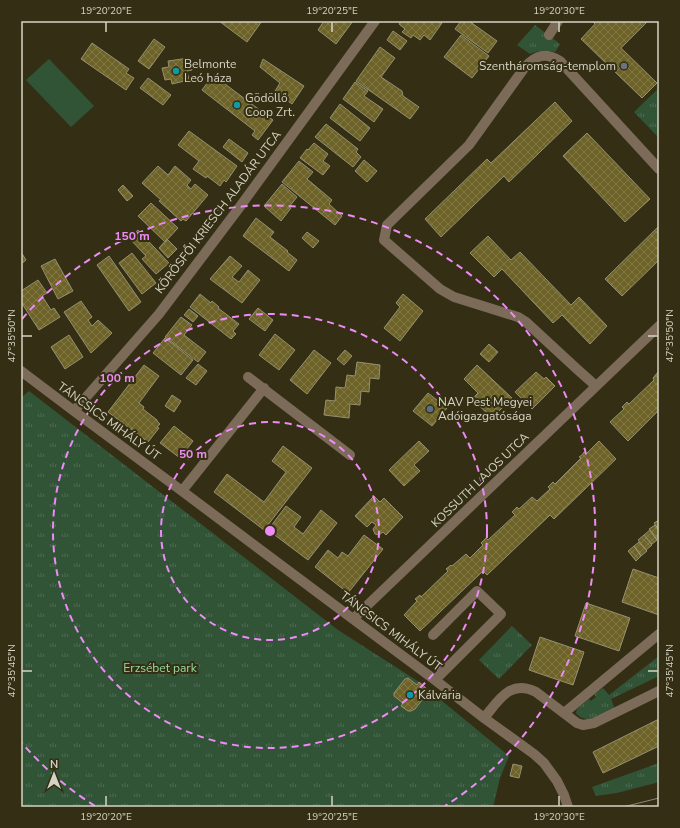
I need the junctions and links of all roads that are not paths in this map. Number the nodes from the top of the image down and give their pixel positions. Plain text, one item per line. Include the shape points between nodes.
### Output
1 (375, 21) edge
2 (558, 21) edge
3 (549, 35) dead end
4 (659, 168) edge
5 (659, 326) edge
6 (21, 371) edge
7 (248, 377) dead end
8 (596, 386) junction
9 (264, 388) junction
10 (74, 411) junction
11 (350, 455) dead end
12 (182, 491) junction
13 (353, 619) junction
14 (659, 634) edge
15 (433, 635) dead end
16 (435, 680) junction
17 (659, 691) edge
18 (564, 713) junction
19 (484, 718) junction
20 (568, 807) edge

1 - 10 street, KÖRÖSFŐI KRIESCH ALADÁR UTCA via 159,314
2 - 3 street
4 - 8 street via 560,61 554,57 534,58 469,145 387,225 384,240 440,289 454,297 518,317
5 - 8 street, KOSSUTH LAJOS UTCA
6 - 10 street, TÁNCSICS MIHÁLY ÚT
7 - 9 street
8 - 13 street, KOSSUTH LAJOS UTCA
9 - 11 street
9 - 12 street
10 - 12 street, TÁNCSICS MIHÁLY ÚT
12 - 13 street, TÁNCSICS MIHÁLY ÚT
13 - 16 street, TÁNCSICS MIHÁLY ÚT
14 - 18 street
15 - 16 street via 477,591 501,614
16 - 19 street, TÁNCSICS MIHÁLY ÚT
17 - 18 street via 587,725 576,723
18 - 19 street via 529,688 518,687 507,692
19 - 20 street, TÁNCSICS MIHÁLY ÚT via 544,763 560,786

